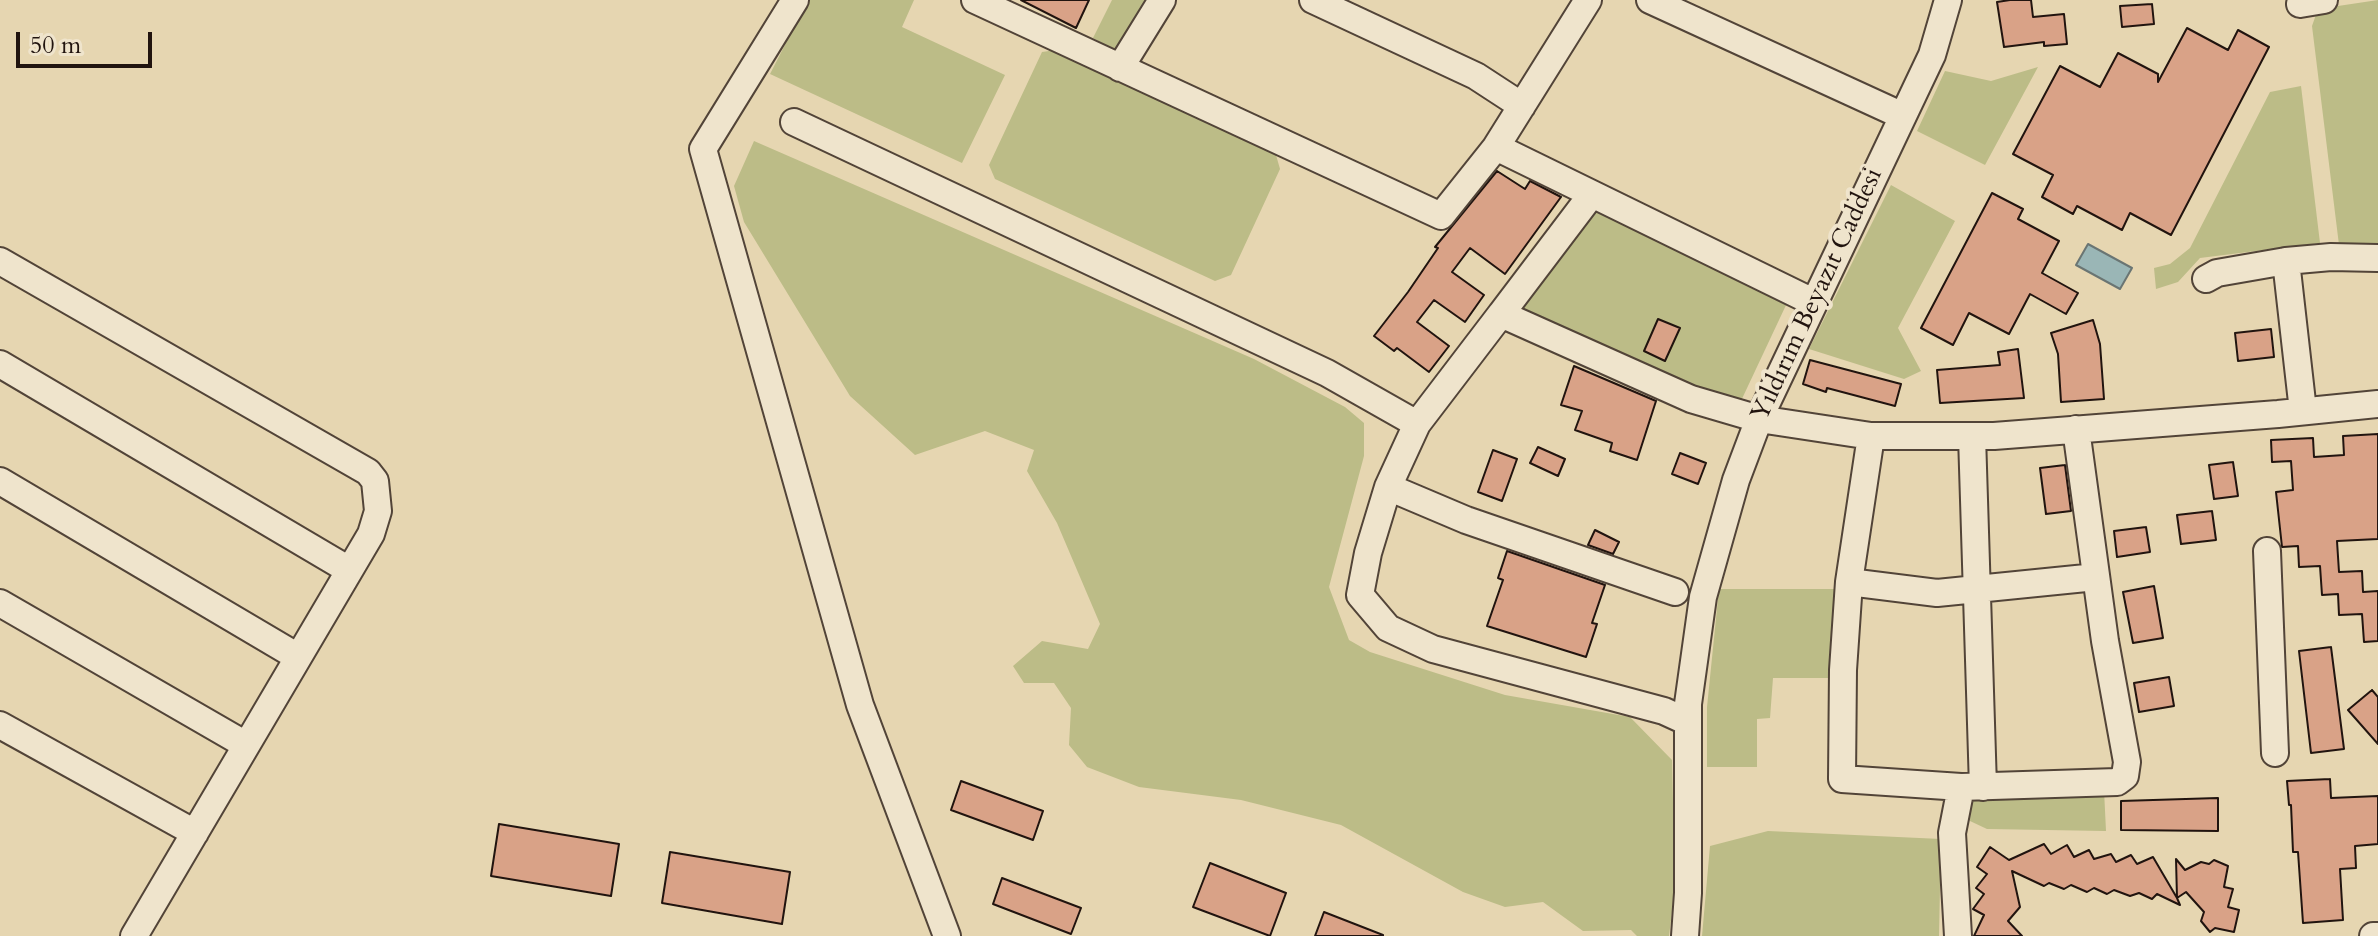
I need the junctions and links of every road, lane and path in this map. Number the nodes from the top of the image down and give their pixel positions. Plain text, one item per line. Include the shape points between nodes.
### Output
1 (795, 0) edge
2 (975, 0) edge
3 (1162, 0) edge
4 (1313, 0) edge
5 (1588, 0) edge
6 (1650, 0) edge
7 (1948, 0) edge
8 (1120, 68) junction
9 (1522, 106) junction
10 (1903, 116) junction
11 (794, 122) dead end
12 (1496, 147) junction
13 (1592, 194) junction
14 (2378, 258) edge
15 (0, 261) edge
16 (2286, 261) junction
17 (2206, 279) dead end
18 (1813, 302) junction
19 (1501, 314) junction
20 (0, 364) edge
21 (2378, 404) edge
22 (2303, 411) junction
23 (1759, 419) junction
24 (1417, 424) junction
25 (2076, 429) junction
26 (1871, 436) junction
27 (1972, 436) junction
28 (0, 481) edge
29 (1388, 487) junction
30 (2267, 551) dead end
31 (349, 570) junction
32 (2096, 577) junction
33 (1849, 582) junction
34 (1976, 591) junction
35 (1675, 592) dead end
36 (0, 603) edge
37 (298, 657) junction
38 (1688, 722) junction
39 (0, 725) edge
40 (246, 745) junction
41 (2275, 753) dead end
42 (1972, 787) junction
43 (195, 833) junction
44 (134, 936) edge
45 (947, 936) edge
46 (1685, 936) edge
47 (1958, 936) edge

1 - 45 street via 703,149 860,705
2 - 8 street
3 - 8 street
4 - 9 street via 1476,76
5 - 9 street
6 - 10 street
7 - 10 street, Yıldırım Beyazıt Caddesi via 1932,55
8 - 12 street via 1441,216
9 - 12 street
10 - 18 street, Yıldırım Beyazıt Caddesi
11 - 24 street via 1327,373
12 - 13 street
13 - 18 street
13 - 19 street
14 - 16 street
15 - 31 street via 368,472 375,481 378,511
16 - 17 street
16 - 22 street
18 - 23 street, Yıldırım Beyazıt Caddesi
19 - 23 street via 1691,399
19 - 24 street
20 - 31 street
21 - 22 street
22 - 25 street
23 - 26 street
23 - 38 street, Yıldırım Beyazıt Caddesi via 1703,597
24 - 29 street
25 - 27 street
25 - 32 street
26 - 27 street
26 - 33 street
27 - 34 street
28 - 37 street
29 - 35 street via 1466,520
29 - 38 street via 1360,595 1388,628 1433,649
30 - 41 street
31 - 37 street
32 - 34 street
32 - 42 street via 2125,776 2117,782
33 - 34 street via 1937,593
33 - 42 street via 1842,779
34 - 42 street
36 - 40 street
37 - 40 street
38 - 46 street, Yıldırım Beyazıt Caddesi
39 - 43 street
40 - 43 street
42 - 47 street via 1952,833
43 - 44 street

